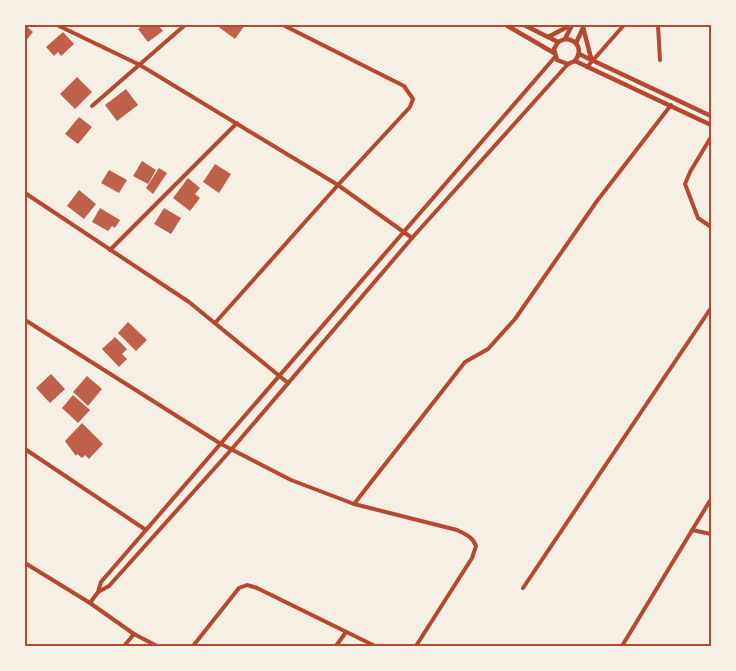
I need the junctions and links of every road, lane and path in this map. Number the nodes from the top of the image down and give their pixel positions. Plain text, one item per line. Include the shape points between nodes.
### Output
1 (57, 25) edge
2 (184, 25) edge
3 (283, 25) edge
4 (506, 25) edge
5 (524, 25) edge
6 (571, 25) edge
7 (624, 25) edge
8 (658, 25) edge
9 (583, 26) edge
10 (548, 37) junction
11 (565, 38) junction
12 (558, 42) junction
13 (576, 43) junction
14 (579, 54) junction
15 (554, 55) junction
16 (592, 59) junction
17 (660, 60) dead end
18 (575, 61) junction
19 (568, 64) junction
20 (140, 65) junction
21 (587, 67) junction
22 (671, 104) junction
23 (92, 106) dead end
24 (711, 116) edge
25 (236, 123) junction
26 (711, 124) edge
27 (711, 137) edge
28 (338, 185) junction
29 (25, 193) edge
30 (711, 227) edge
31 (403, 232) junction
32 (412, 238) junction
33 (110, 250) junction
34 (711, 308) edge
35 (25, 320) edge
36 (215, 323) junction
37 (279, 375) junction
38 (288, 382) junction
39 (221, 444) junction
40 (25, 448) edge
41 (231, 450) junction
42 (711, 499) edge
43 (354, 504) junction
44 (146, 530) junction
45 (692, 530) junction
46 (711, 534) edge
47 (25, 563) edge
48 (523, 588) dead end
49 (98, 592) junction
50 (90, 603) junction
51 (346, 632) junction
52 (134, 634) junction
53 (124, 646) edge
54 (158, 646) edge
55 (193, 646) edge
56 (336, 646) edge
57 (375, 646) edge
58 (416, 646) edge
59 (622, 646) edge

1 - 20 street
2 - 20 street
3 - 28 street via 404,86 413,99 410,107
4 - 15 street
5 - 10 street
6 - 10 street
6 - 11 street
7 - 16 street
8 - 17 street
9 - 13 street
9 - 16 street
10 - 12 street
11 - 12 street
11 - 13 street
12 - 15 street
13 - 14 street
14 - 16 street
14 - 18 street
15 - 19 street via 560,62
15 - 31 street
16 - 21 street
16 - 24 street
18 - 19 street
18 - 21 street
19 - 32 street
20 - 23 street
20 - 25 street
21 - 22 street
22 - 26 street
22 - 43 street via 597,201 515,318 488,349 465,362
25 - 28 street
25 - 33 street
27 - 30 street via 685,184 698,218
28 - 31 street
28 - 36 street
29 - 33 street
31 - 32 street
31 - 37 street
32 - 38 street
33 - 36 street
34 - 48 street
35 - 39 street
36 - 37 street
37 - 38 street
37 - 39 street
38 - 41 street
39 - 41 street
39 - 44 street
40 - 44 street
41 - 43 street via 291,480
41 - 49 street via 108,586
42 - 45 street
43 - 58 street via 457,530 474,541 475,550 468,564
44 - 49 street via 101,582
45 - 46 street
45 - 59 street
47 - 50 street
49 - 50 street
50 - 52 street
51 - 55 street via 246,585 239,588
51 - 56 street
51 - 57 street
52 - 53 street
52 - 54 street

